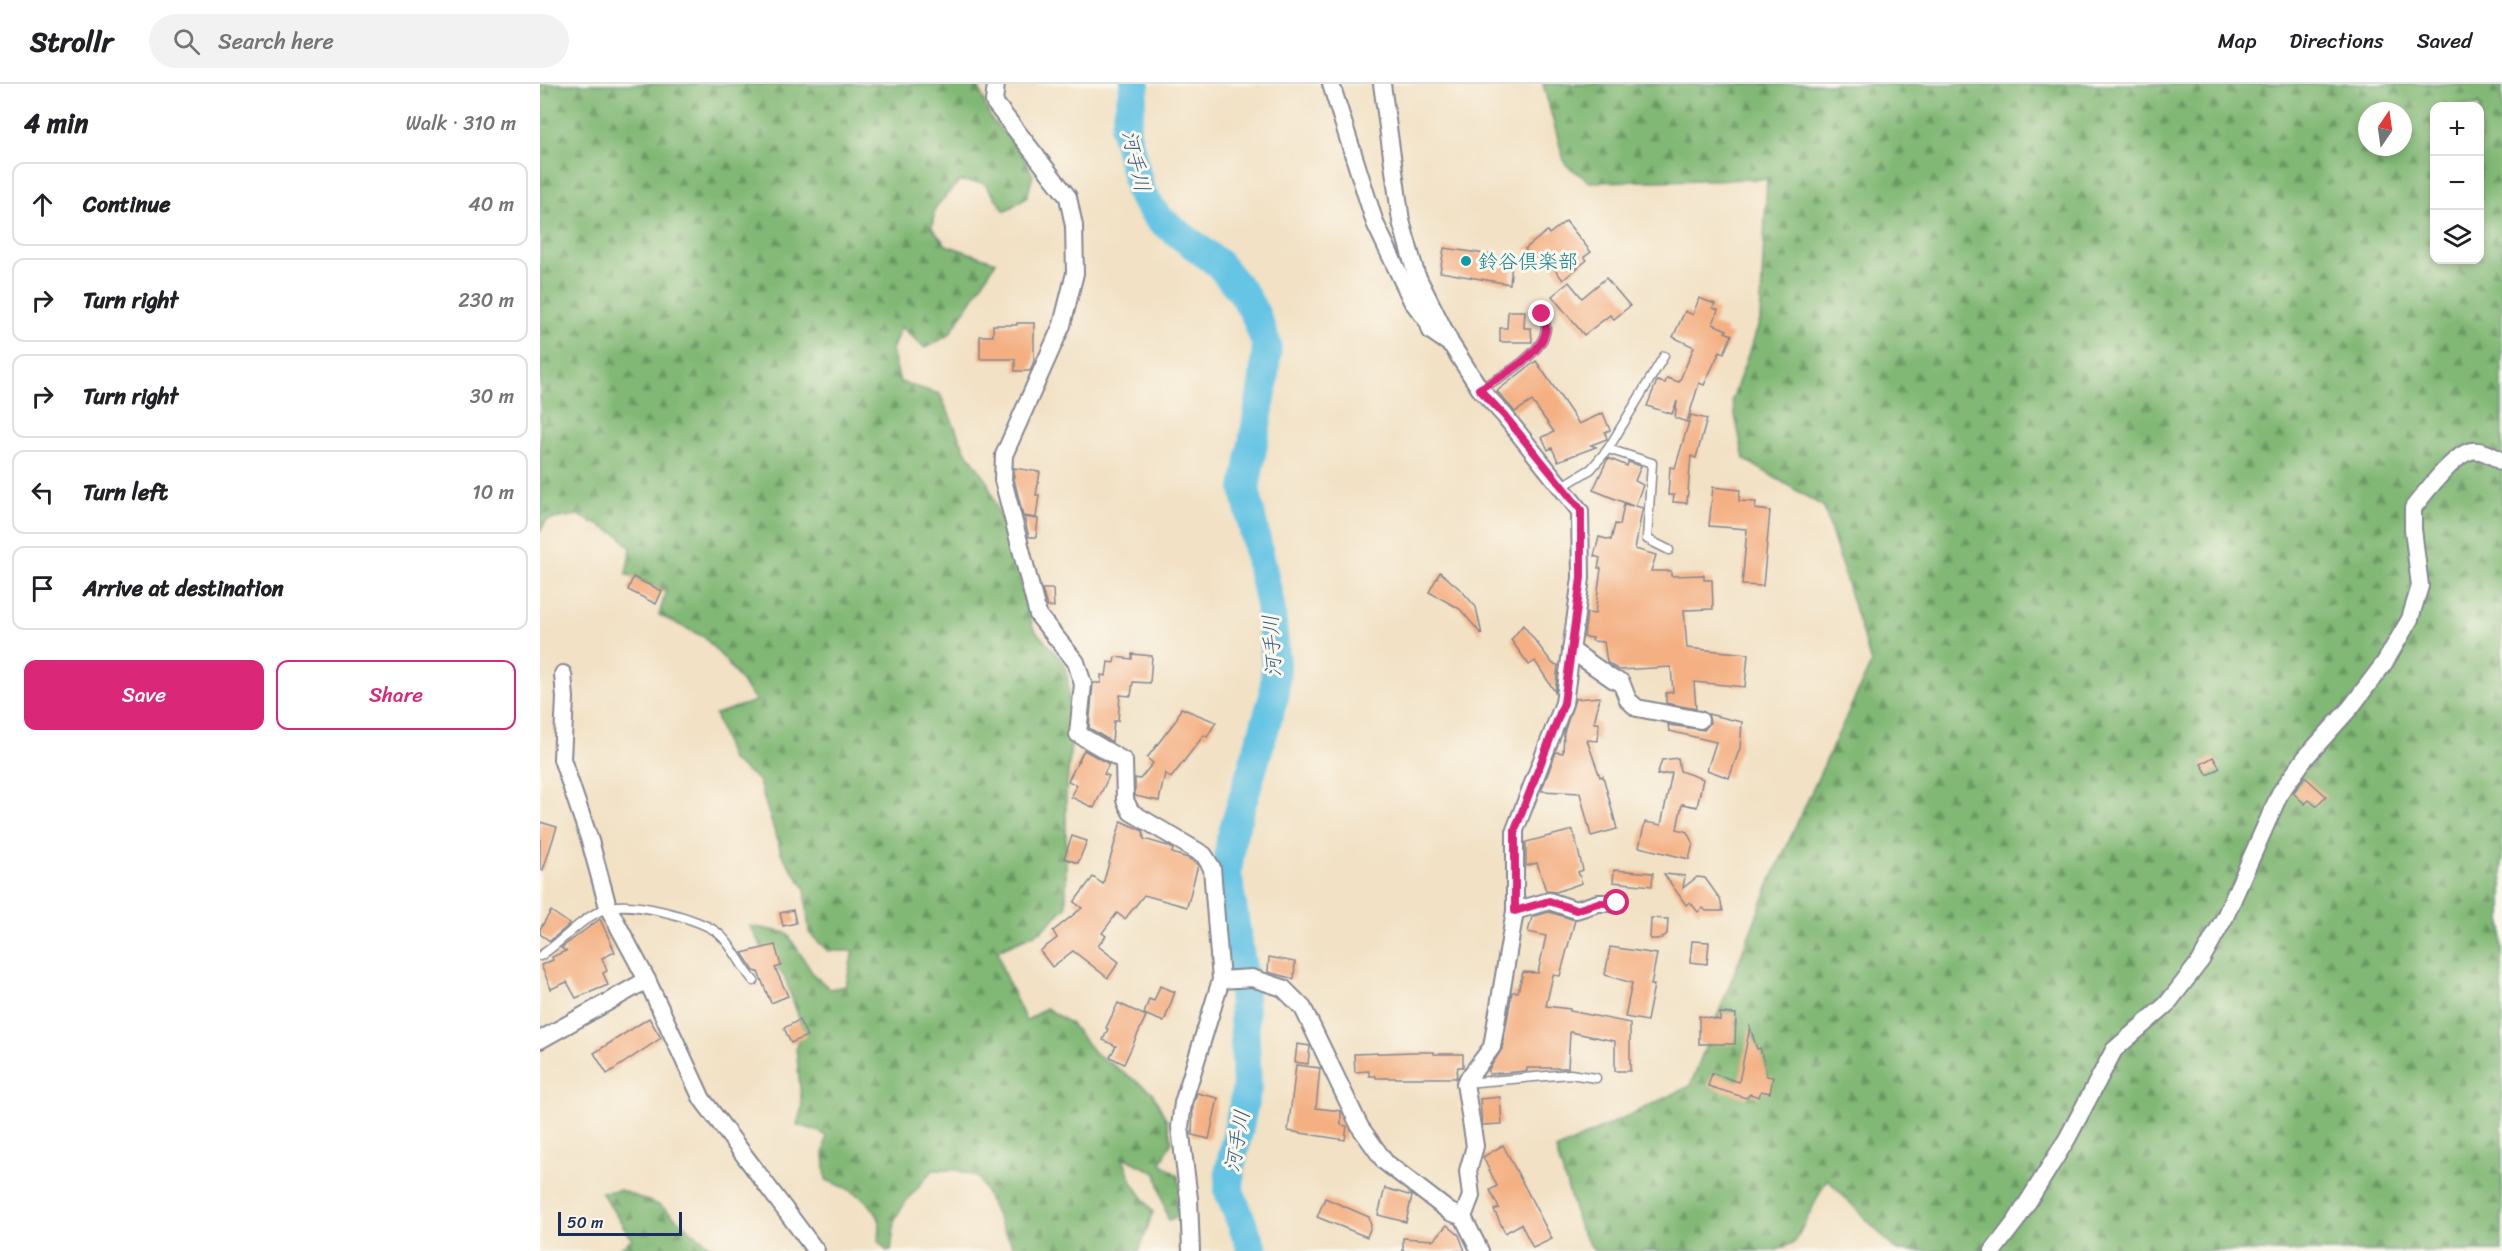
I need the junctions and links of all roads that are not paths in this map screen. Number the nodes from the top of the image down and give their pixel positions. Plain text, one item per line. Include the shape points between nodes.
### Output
1 (996, 84) edge
2 (1331, 84) edge
3 (1382, 84) edge
4 (1542, 314) dead end
5 (1450, 344) junction
6 (1664, 356) dead end
7 (1479, 389) junction
8 (1608, 448) junction
9 (2502, 462) edge
10 (1563, 486) junction
11 (1669, 550) dead end
12 (1571, 650) junction
13 (563, 674) dead end
14 (1700, 720) dead end
15 (1617, 903) dead end
16 (608, 907) junction
17 (1515, 911) junction
18 (540, 956) edge
19 (1227, 979) junction
20 (647, 980) junction
21 (754, 981) dead end
22 (540, 1040) edge
23 (1596, 1078) dead end
24 (1465, 1083) junction
25 (1463, 1217) junction
26 (816, 1251) edge
27 (1191, 1251) edge
28 (1480, 1251) edge
29 (1993, 1251) edge

1 - 19 street via 994,102 1068,197 1074,226 1075,273 1062,325 1004,454 1003,480 1038,615 1076,662 1083,684 1078,735 1124,761 1125,800 1131,812 1204,855 1212,868
2 - 5 street via 1375,223 1412,301 1431,331
3 - 5 street via 1401,221 1416,274
4 - 7 lane via 1546,327 1541,344 1507,374
5 - 7 street
6 - 8 lane
7 - 10 street
8 - 10 lane via 1591,469
8 - 11 lane via 1652,464 1647,538
9 - 29 street via 2494,455 2472,450 2458,457 2413,508 2420,586 2410,619 2385,662 2280,793 2201,960 2167,1004 2115,1050 2067,1139
10 - 12 street via 1581,510 1581,578
12 - 14 street via 1621,682 1628,700 1637,708
12 - 17 street via 1564,703 1515,830
13 - 16 street via 562,759
15 - 17 street via 1598,903 1576,910 1549,901
16 - 18 lane
16 - 20 street
16 - 21 lane via 660,910 717,932
17 - 24 street via 1492,1047
19 - 25 street via 1252,978 1282,988 1303,1008 1360,1127 1385,1162 1450,1212
19 - 27 street via 1184,1103 1180,1127
20 - 22 street
20 - 26 street via 702,1099
23 - 24 lane via 1559,1074
24 - 25 street via 1475,1146 1468,1171 1471,1196
25 - 28 street

